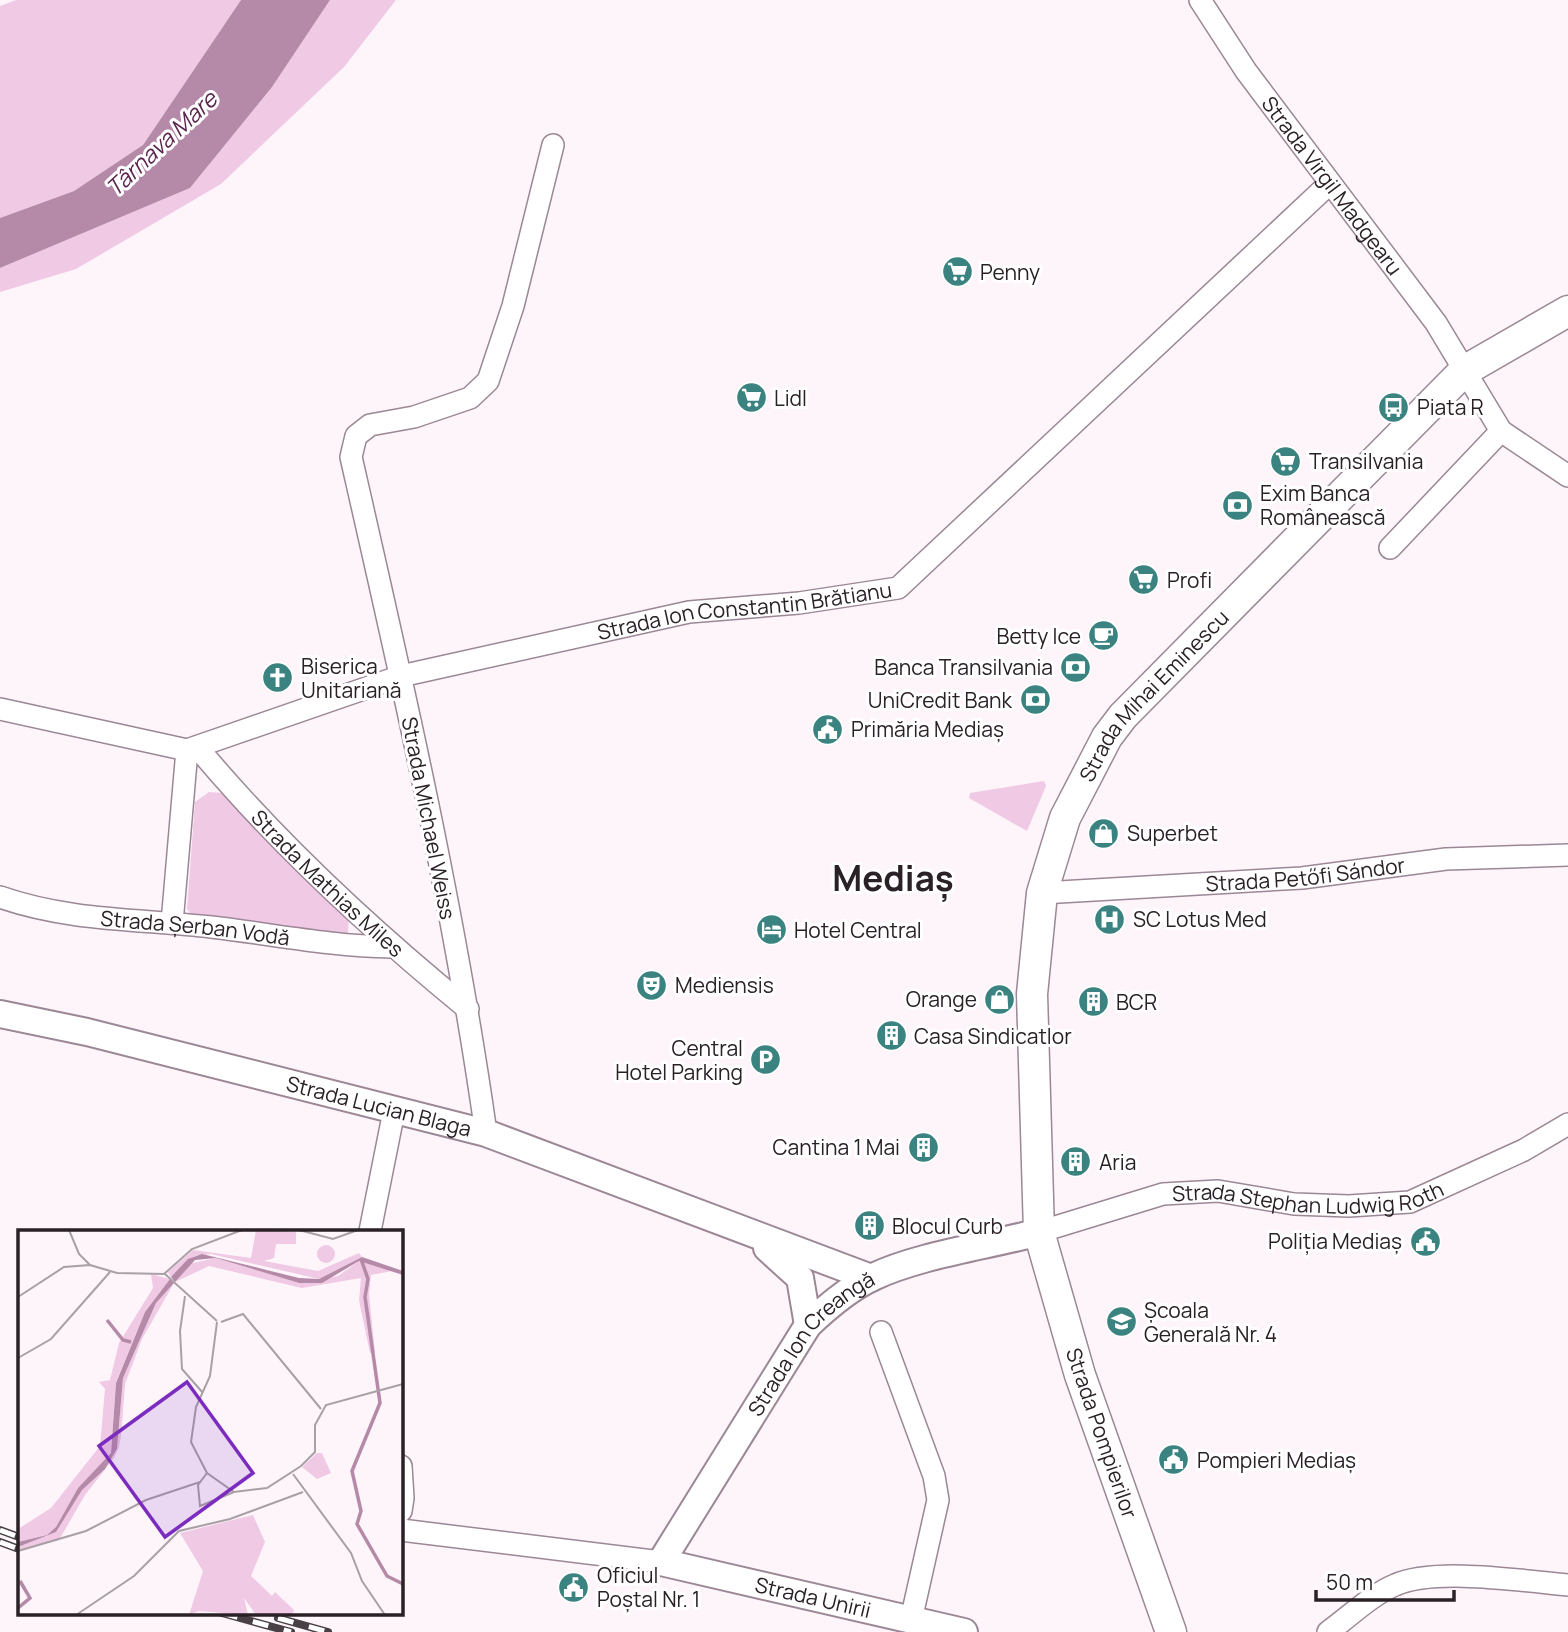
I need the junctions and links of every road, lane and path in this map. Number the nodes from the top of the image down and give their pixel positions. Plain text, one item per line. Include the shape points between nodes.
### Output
1 (1200, 0) edge
2 (553, 145) dead end
3 (1329, 184) junction
4 (1568, 311) edge
5 (1464, 371) junction
6 (1501, 431) junction
7 (1568, 476) edge
8 (1390, 548) dead end
9 (401, 676) junction
10 (0, 709) edge
11 (192, 749) junction
12 (1568, 855) edge
13 (1042, 894) junction
14 (0, 897) edge
15 (172, 923) junction
16 (391, 947) junction
17 (468, 1009) junction
18 (0, 1014) edge
19 (394, 1111) junction
20 (1568, 1124) edge
21 (486, 1133) junction
22 (370, 1230) edge
23 (1039, 1232) junction
24 (749, 1234) junction
25 (872, 1278) junction
26 (808, 1325) junction
27 (881, 1332) dead end
28 (402, 1530) edge
29 (661, 1562) junction
30 (1568, 1585) edge
31 (911, 1620) junction
32 (964, 1632) edge
33 (1171, 1632) edge
34 (1328, 1632) edge

1 - 3 street, Strada Virgil Madgearu
2 - 9 street, Strada Michael Weiss via 513,306 488,381 470,398 370,425 356,436 351,457
3 - 5 street, Strada Virgil Madgearu via 1436,323
3 - 9 street, Strada Ion Constantin Brătianu via 898,588 810,602 689,612
4 - 5 main road, Strada Mihai Eminescu
5 - 6 street, Strada Virgil Madgearu
5 - 13 main road, Strada Mihai Eminescu via 1123,716 1107,737 1065,818
6 - 7 street
6 - 8 street
9 - 11 street, Strada Ion Constantin Brătianu
9 - 17 street, Strada Michael Weiss
10 - 11 street
11 - 15 street
11 - 16 street, Strada Mathias Miles
12 - 13 street, Strada Petőfi Sándor via 1446,859 1301,878
13 - 23 main road, Strada Mihai Eminescu via 1032,994
14 - 15 street, Strada Șerban Vodă via 45,910
15 - 16 street, Strada Șerban Vodă via 342,946
16 - 17 street, Strada Mathias Miles
17 - 21 street, Strada Michael Weiss
18 - 19 street, Strada Lucian Blaga via 88,1032
19 - 21 street, Strada Lucian Blaga
19 - 22 street
20 - 23 street, Strada Stephan Ludwig Roth via 1479,1172 1410,1202 1349,1206 1294,1204 1218,1191 1163,1194
21 - 24 street, Strada Lucian Blaga
23 - 25 street, Strada Ion Creangă
23 - 33 main road, Strada Pompierilor via 1080,1375
24 - 25 street, Strada Lucian Blaga
24 - 26 street, Strada Lucian Blaga via 800,1278
25 - 26 street, Strada Ion Creangă
26 - 29 street, Strada Ion Creangă
27 - 31 street, Strada Ion Creangă via 934,1476 938,1500
28 - 29 street
29 - 31 street, Strada Unirii
30 - 34 street via 1509,1578 1427,1578 1397,1584
31 - 32 street, Strada Unirii

